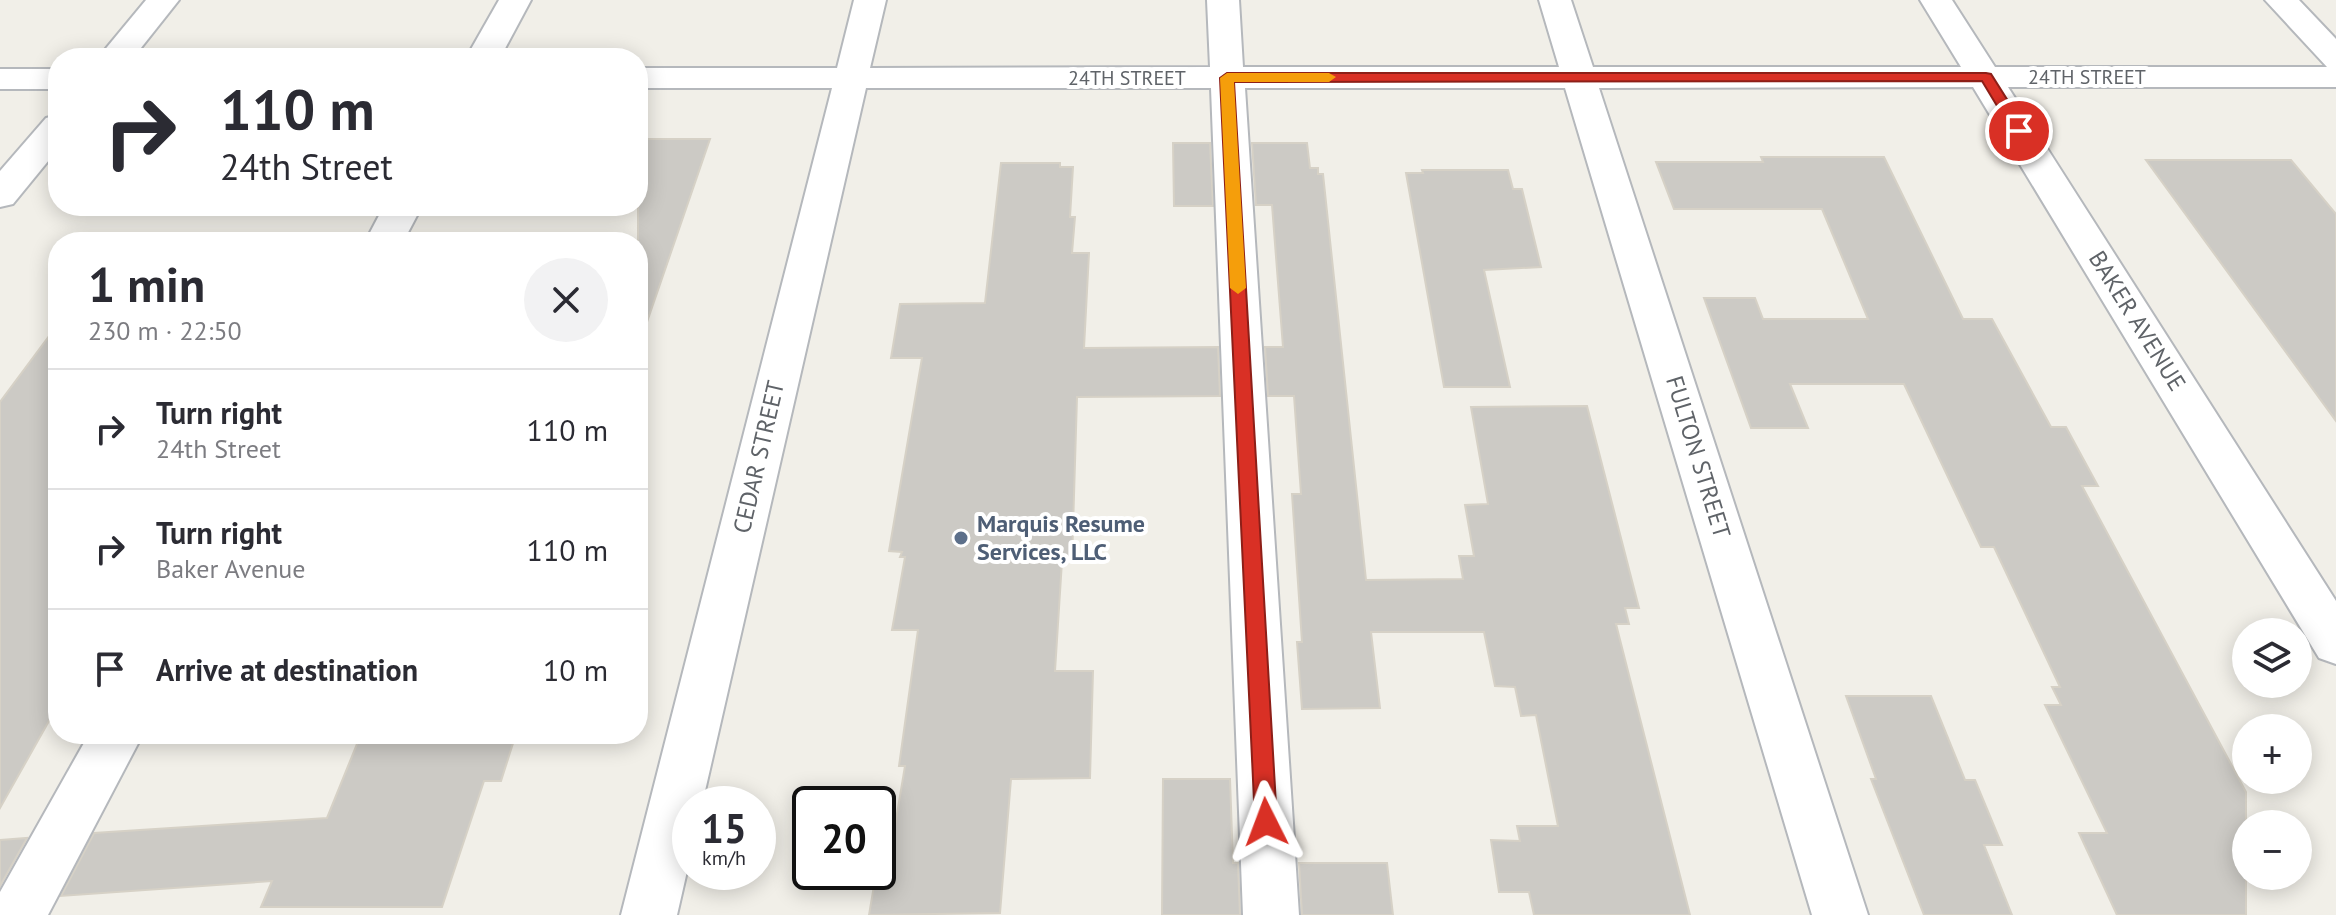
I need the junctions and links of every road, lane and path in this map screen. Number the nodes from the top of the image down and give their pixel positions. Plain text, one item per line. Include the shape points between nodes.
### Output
1 (163, 0) edge
2 (515, 0) edge
3 (870, 0) edge
4 (1223, 0) edge
5 (1555, 0) edge
6 (1936, 0) edge
7 (2281, 0) edge
8 (123, 48) edge
9 (489, 48) edge
10 (2336, 59) edge
11 (1580, 77) junction
12 (1986, 77) junction
13 (2336, 77) edge
14 (648, 78) edge
15 (850, 78) junction
16 (1227, 78) junction
17 (0, 79) edge
18 (48, 79) edge
19 (48, 138) edge
20 (0, 195) edge
21 (2336, 643) edge
22 (112, 744) edge
23 (18, 915) edge
24 (649, 915) edge
25 (1271, 915) edge
26 (1840, 915) edge

1 - 8 street
2 - 9 street
3 - 15 street, CEDAR STREET
4 - 16 street
5 - 11 street, FULTON STREET
6 - 12 street, BAKER AVENUE
7 - 10 street
11 - 12 street, 24TH STREET
11 - 16 street, 24TH STREET
11 - 26 street, FULTON STREET
12 - 13 street, 24TH STREET
12 - 21 street, BAKER AVENUE
14 - 15 street, 24TH STREET
15 - 16 street, 24TH STREET
15 - 24 street, CEDAR STREET
16 - 25 street
17 - 18 street
19 - 20 street
22 - 23 street

